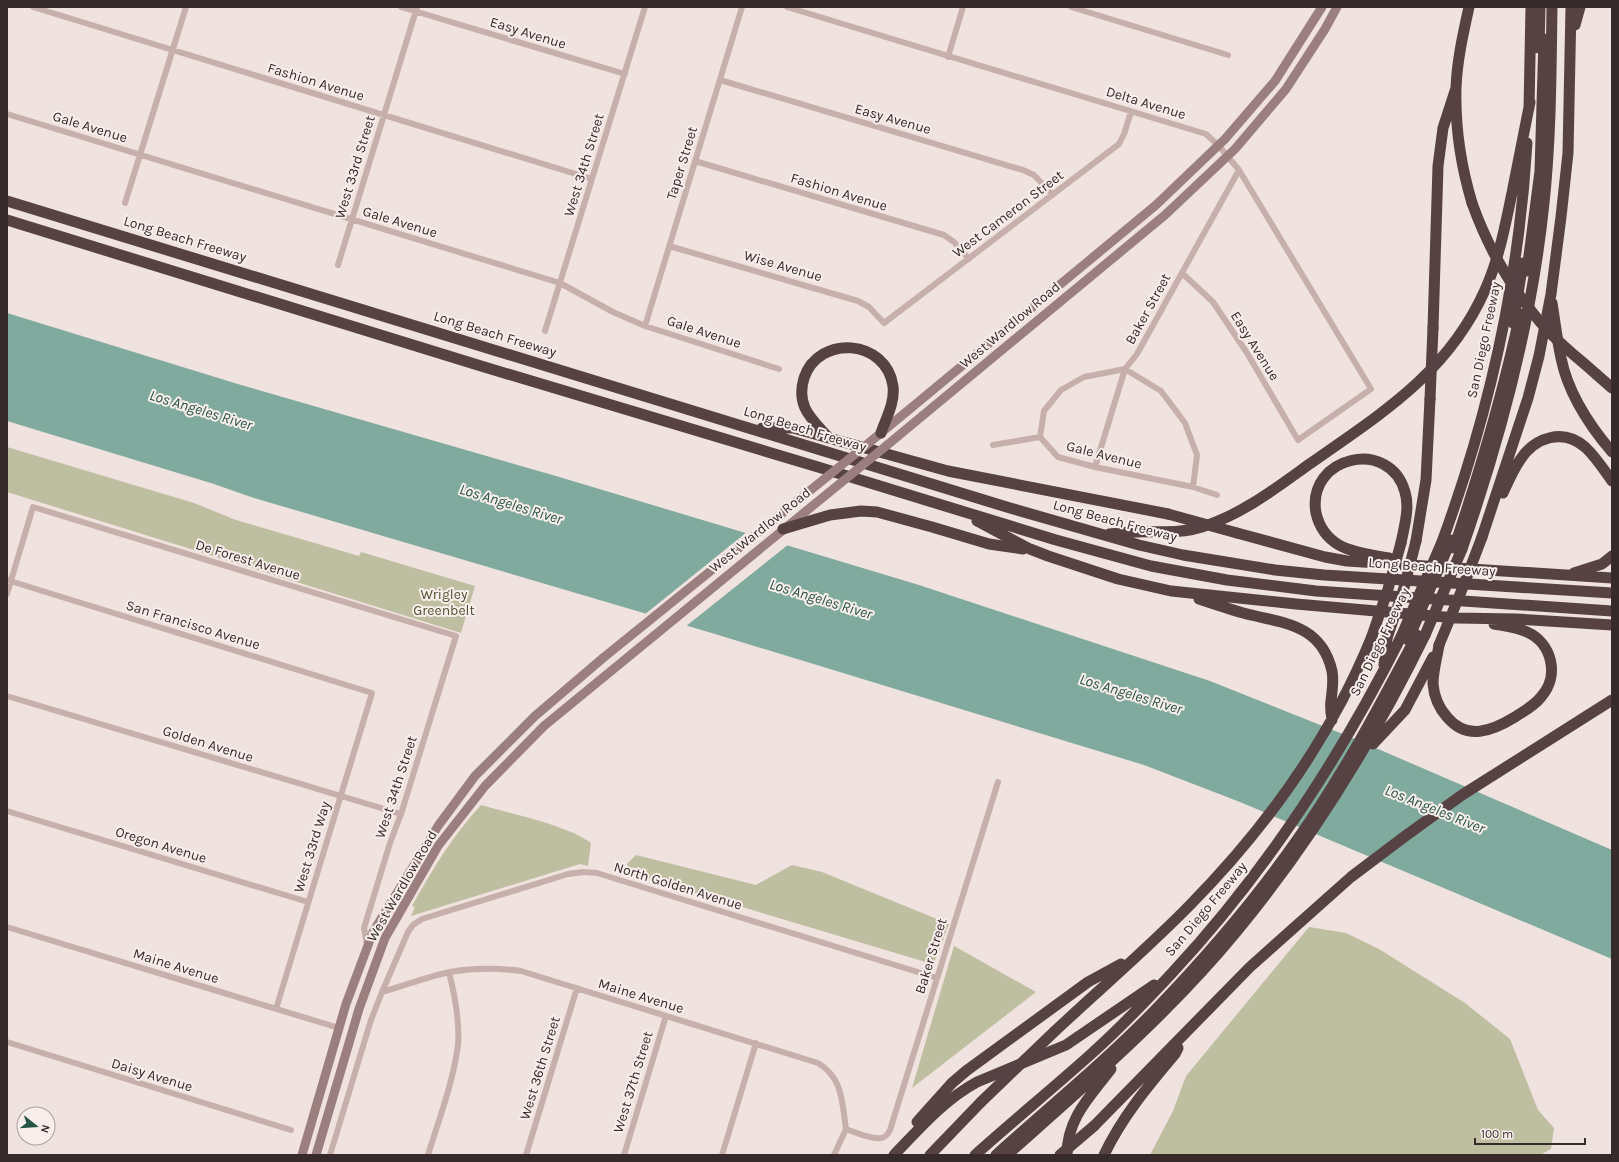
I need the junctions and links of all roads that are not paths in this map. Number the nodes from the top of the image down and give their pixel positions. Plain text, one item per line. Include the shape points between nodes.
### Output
1 (33, 7) edge
2 (186, 7) edge
3 (401, 7) edge
4 (646, 7) edge
5 (742, 7) edge
6 (787, 7) edge
7 (963, 7) edge
8 (1071, 7) edge
9 (1322, 7) edge
10 (1337, 7) edge
11 (1469, 7) edge
12 (1531, 7) edge
13 (1540, 7) edge
14 (1544, 7) edge
15 (1552, 7) edge
16 (1571, 7) edge
17 (1580, 7) edge
18 (416, 9) edge
19 (1570, 45) junction
20 (173, 50) junction
21 (1228, 55) dead end
22 (948, 57) junction
23 (625, 74) junction
24 (720, 80) junction
25 (1456, 88) junction
26 (1530, 102) junction
27 (1131, 112) junction
28 (7, 114) edge
29 (384, 115) junction
30 (1219, 146) junction
31 (140, 155) junction
32 (1228, 156) junction
33 (695, 161) junction
34 (1239, 170) junction
35 (592, 179) junction
36 (1052, 194) junction
37 (7, 201) edge
38 (125, 203) dead end
39 (352, 219) junction
40 (7, 220) edge
41 (669, 246) junction
42 (969, 259) junction
43 (338, 265) dead end
44 (1182, 274) junction
45 (560, 283) junction
46 (1551, 294) junction
47 (884, 324) joint
48 (645, 326) junction
49 (545, 330) dead end
50 (779, 368) dead end
51 (1125, 369) junction
52 (1612, 388) edge
53 (750, 428) junction
54 (881, 433) junction
55 (828, 437) junction
56 (1040, 437) junction
57 (1298, 440) joint
58 (993, 445) dead end
59 (1612, 452) edge
60 (1095, 467) junction
61 (1612, 481) edge
62 (1193, 487) junction
63 (1217, 495) dead end
64 (954, 509) junction
65 (783, 529) junction
66 (1102, 534) junction
67 (1482, 537) junction
68 (1452, 545) junction
69 (1030, 550) junction
70 (1612, 556) edge
71 (1418, 566) junction
72 (1565, 575) junction
73 (1612, 578) edge
74 (9, 580) edge
75 (1171, 591) junction
76 (1612, 593) edge
77 (7, 594) edge
78 (1612, 610) edge
79 (1456, 618) junction
80 (1612, 625) edge
81 (456, 636) joint
82 (1413, 637) junction
83 (1439, 645) junction
84 (1383, 672) junction
85 (372, 693) joint
86 (7, 696) edge
87 (1381, 699) junction
88 (1612, 700) edge
89 (1332, 720) junction
90 (1360, 757) junction
91 (998, 782) dead end
92 (341, 796) junction
93 (7, 811) edge
94 (401, 814) junction
95 (1252, 896) junction
96 (308, 902) junction
97 (413, 925) joint
98 (7, 927) edge
99 (367, 947) junction
100 (1137, 955) junction
101 (449, 972) junction
102 (1173, 972) junction
103 (937, 978) junction
104 (577, 988) junction
105 (382, 992) junction
106 (276, 1009) junction
107 (666, 1016) junction
108 (339, 1028) junction
109 (1186, 1031) junction
110 (7, 1042) edge
111 (756, 1043) junction
112 (1127, 1048) junction
113 (846, 1129) junction
114 (291, 1130) dead end
115 (302, 1155) edge
116 (316, 1155) edge
117 (330, 1155) edge
118 (428, 1155) edge
119 (526, 1155) edge
120 (624, 1155) edge
121 (722, 1155) edge
122 (834, 1155) edge
123 (888, 1155) edge
124 (894, 1155) edge
125 (930, 1155) edge
126 (975, 1155) edge
127 (988, 1155) edge
128 (996, 1155) edge
129 (1007, 1155) edge
130 (1060, 1155) edge
131 (1068, 1155) edge
132 (1104, 1155) edge

1 - 20 street, Fashion Avenue
2 - 20 street
3 - 18 street, Easy Avenue
4 - 23 street, West 34th Street
5 - 24 street, Taper Street
6 - 22 street, Delta Avenue
7 - 22 street
8 - 21 street
9 - 30 main road, West Wardlow Road via 1275,81
10 - 32 main road, West Wardlow Road via 1286,89
11 - 25 highway
12 - 26 highway, San Diego Freeway
13 - 68 highway via 1534,167 1522,276 1502,375
14 - 68 highway via 1540,171 1527,277 1500,399 1484,456
15 - 68 highway, San Diego Freeway via 1547,166 1534,276 1504,417 1475,510
16 - 19 highway
17 - 19 highway
18 - 23 street, Easy Avenue
18 - 29 street, West 33rd Street
19 - 46 highway via 1568,153
20 - 29 street, Fashion Avenue
20 - 31 street
22 - 27 street, Delta Avenue
23 - 35 street, West 34th Street
24 - 33 street, Taper Street
24 - 36 street, Easy Avenue via 1023,170 1034,175
25 - 52 highway, bridge via 1456,114 1462,162 1472,203 1491,250 1537,318
25 - 84 highway, bridge via 1443,128 1438,166 1426,480 1416,541 1387,638
26 - 66 highway via 1493,272 1463,331 1422,380 1388,408 1258,500 1227,518 1200,528 1165,533
26 - 68 highway, San Diego Freeway via 1521,217 1505,323
27 - 30 street, Delta Avenue via 1206,134
27 - 36 street, West Cameron Street via 1119,144
28 - 31 street, Gale Avenue
29 - 35 street, Fashion Avenue
29 - 39 street, West 33rd Street
30 - 32 street, Delta Avenue
30 - 54 main road, West Wardlow Road via 1156,205
31 - 38 street
31 - 39 street, Gale Avenue
32 - 34 street, Delta Avenue
32 - 65 main road, West Wardlow Road, bridge via 1165,215
33 - 41 street, Taper Street
33 - 42 street, Fashion Avenue via 944,236 954,242
34 - 44 street, Baker Street
34 - 57 street, Delta Avenue via 1371,389
35 - 45 street, West 34th Street
36 - 42 street, West Cameron Street
37 - 53 highway, Long Beach Freeway
39 - 43 street, West 33rd Street
39 - 45 street, Gale Avenue
40 - 64 highway
41 - 47 street, Wise Avenue via 858,301 869,307
41 - 48 street, Taper Street
42 - 47 street, West Cameron Street
44 - 51 street, Baker Street via 1137,354
44 - 57 street, Easy Avenue via 1213,302
45 - 48 street, Gale Avenue
45 - 49 street, West 34th Street
46 - 59 highway via 1561,358 1571,389 1580,407
46 - 67 highway via 1528,398
48 - 50 street, Gale Avenue
51 - 56 street via 1084,377 1061,390 1044,412
51 - 60 street, Baker Street
51 - 62 street via 1161,391 1185,423 1196,455
53 - 55 highway via 793,428
53 - 66 highway, Long Beach Freeway
54 - 55 highway via 893,396 888,371 868,352 851,347 827,352 812,363 802,384 801,393 805,408
54 - 99 main road, West Wardlow Road, bridge via 534,716 475,776 438,826 373,932
55 - 71 highway, bridge via 948,471 1168,514 1325,557
56 - 58 street
56 - 60 street, Gale Avenue via 1058,457
60 - 62 street, Gale Avenue
61 - 67 highway via 1591,452 1578,442 1556,436 1542,440 1519,460
62 - 63 street, Gale Avenue
64 - 69 highway
64 - 78 highway via 1107,555 1193,575 1324,592
65 - 69 highway via 849,511 877,512 989,544
65 - 116 main road, West Wardlow Road via 544,726 485,786 438,846 385,938 359,1009
66 - 76 highway, Long Beach Freeway via 1183,555 1275,570
67 - 83 highway, bridge
68 - 82 highway, San Diego Freeway, bridge
68 - 82 highway, San Diego Freeway, bridge
69 - 75 highway via 1118,579
70 - 72 highway via 1602,564
71 - 72 highway
71 - 89 highway, bridge via 1354,550 1331,539 1319,522 1315,507 1317,492 1323,478 1340,464 1369,459 1394,472 1403,485 1407,500 1401,543 1388,589 1372,636
72 - 73 highway
74 - 77 street
74 - 81 street, De Forest Avenue via 33,507
74 - 85 street, San Francisco Avenue
75 - 79 highway
75 - 89 highway via 1294,625 1311,636 1328,661 1333,679
79 - 80 highway
79 - 83 highway via 1517,628 1537,638 1549,653 1551,663 1551,678 1542,697 1499,727 1482,732 1464,729 1450,721 1436,699 1433,683
81 - 94 street, West 34th Street
82 - 84 highway, San Diego Freeway
82 - 87 highway, San Diego Freeway
82 - 87 highway
83 - 90 highway via 1405,710
84 - 87 highway, San Diego Freeway
85 - 92 street, West 33rd Way
86 - 92 street, Golden Avenue
87 - 90 highway, San Diego Freeway
87 - 95 highway, San Diego Freeway via 1342,747
87 - 95 highway via 1323,801 1298,839
88 - 109 highway via 1462,795 1351,877 1250,966
89 - 100 highway via 1276,805 1238,852 1169,926
90 - 95 highway, San Diego Freeway via 1301,848
91 - 103 street, Baker Street
92 - 94 street, Golden Avenue
92 - 96 street, West 33rd Way
93 - 96 street, Oregon Avenue
94 - 99 street, West 34th Street via 364,928
95 - 102 highway, San Diego Freeway
95 - 112 highway, San Diego Freeway via 1215,957
95 - 127 highway via 1200,955 1116,1041
95 - 128 highway via 1208,952 1155,1010
96 - 106 street, West 33rd Way
97 - 103 street, North Golden Avenue via 422,919 568,874 590,872
97 - 105 street, West Wardlow Road
98 - 106 street, Maine Avenue
99 - 108 main road, West Wardlow Road
100 - 123 highway via 1088,982 966,1071 935,1101
100 - 125 highway, bridge via 981,1102
101 - 104 street, Maine Avenue via 503,969 521,971
101 - 105 street, Maine Avenue
101 - 118 street via 458,1018 458,1044 454,1069
102 - 124 highway via 1066,1045 964,1089 941,1107
102 - 126 highway, San Diego Freeway via 1091,1054
103 - 113 street, Baker Street via 893,1123 886,1136 874,1138
104 - 107 street, Maine Avenue
104 - 119 street, West 36th Street
105 - 117 street, West Wardlow Road
106 - 108 street, Maine Avenue
107 - 111 street, Maine Avenue
107 - 120 street, West 37th Street
108 - 115 main road, West Wardlow Road
109 - 130 highway, bridge via 1094,1126
109 - 132 highway via 1175,1054 1133,1105
110 - 114 street, Daisy Avenue
111 - 113 street, Maine Avenue via 818,1063 828,1069 835,1077 839,1089
111 - 121 street
112 - 129 highway, San Diego Freeway
112 - 131 highway via 1077,1114 1069,1132
113 - 122 street

